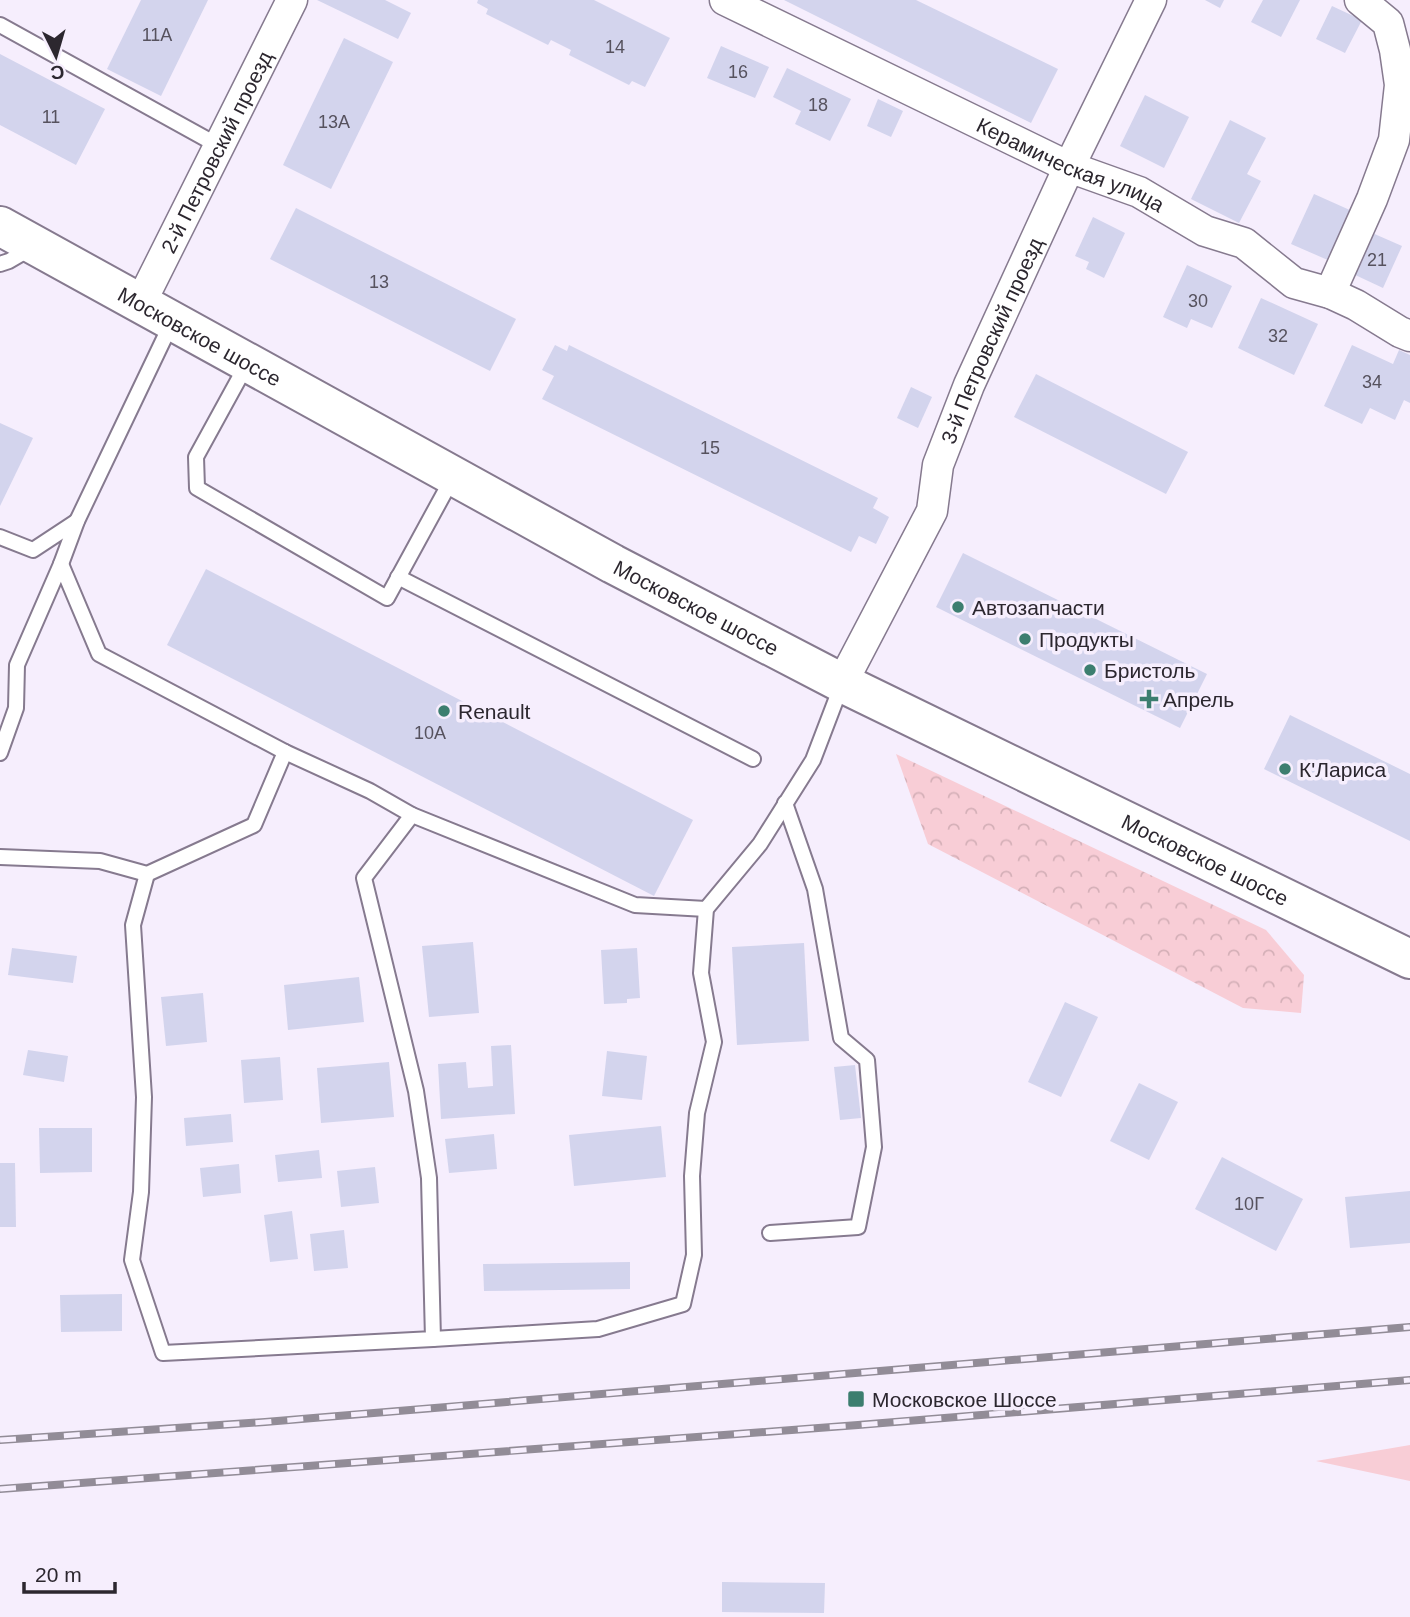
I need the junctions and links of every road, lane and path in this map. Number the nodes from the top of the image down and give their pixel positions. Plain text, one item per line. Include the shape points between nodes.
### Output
1 (292, 0) edge
2 (725, 0) edge
3 (1151, 0) edge
4 (1360, 0) edge
5 (0, 25) edge
6 (219, 146) junction
7 (1069, 167) junction
8 (0, 226) edge
9 (36, 245) junction
10 (0, 264) edge
11 (1330, 293) junction
12 (157, 312) junction
13 (1410, 336) edge
14 (248, 362) junction
15 (453, 475) junction
16 (76, 520) junction
17 (0, 537) edge
18 (61, 564) junction
19 (398, 577) junction
20 (842, 683) junction
21 (0, 752) edge
22 (285, 752) junction
23 (753, 759) dead end
24 (785, 803) junction
25 (412, 815) junction
26 (0, 857) edge
27 (147, 874) junction
28 (706, 909) junction
29 (1410, 959) edge
30 (771, 1233) dead end
31 (433, 1339) junction

1 - 6 street, 2-й Петровский проезд
2 - 7 street, Керамическая улица
3 - 7 street, 3-й Петровский проезд
4 - 11 street via 1388,23 1395,50 1399,85 1394,140
5 - 6 lane
6 - 12 street, 2-й Петровский проезд
7 - 11 street, Керамическая улица via 1139,192 1205,231 1244,243 1294,283
7 - 20 street, 3-й Петровский проезд via 964,397 938,465 932,511
8 - 9 main road, Московское шоссе
9 - 10 lane
9 - 12 main road, Московское шоссе
11 - 13 street, Керамическая улица
12 - 14 main road, Московское шоссе
12 - 16 lane
14 - 15 main road, Московское шоссе
14 - 19 lane via 196,457 197,488 387,598
15 - 19 lane
15 - 20 main road, Московское шоссе
16 - 17 lane via 33,550
16 - 18 lane
18 - 21 lane via 17,665 16,708
18 - 22 lane via 99,654
19 - 23 lane
20 - 24 lane via 813,760
20 - 29 main road, Московское шоссе
22 - 25 lane
22 - 27 lane via 254,825
24 - 28 lane via 760,844
24 - 30 lane via 815,889 841,1038 867,1060 874,1147 858,1227
25 - 28 lane via 635,905
25 - 31 lane via 364,878 415,1091 429,1178
26 - 27 lane via 100,861
27 - 31 lane via 133,925 144,1097 141,1192 132,1260 163,1353
28 - 31 lane via 701,973 714,1042 697,1113 692,1176 694,1255 683,1304 598,1329

